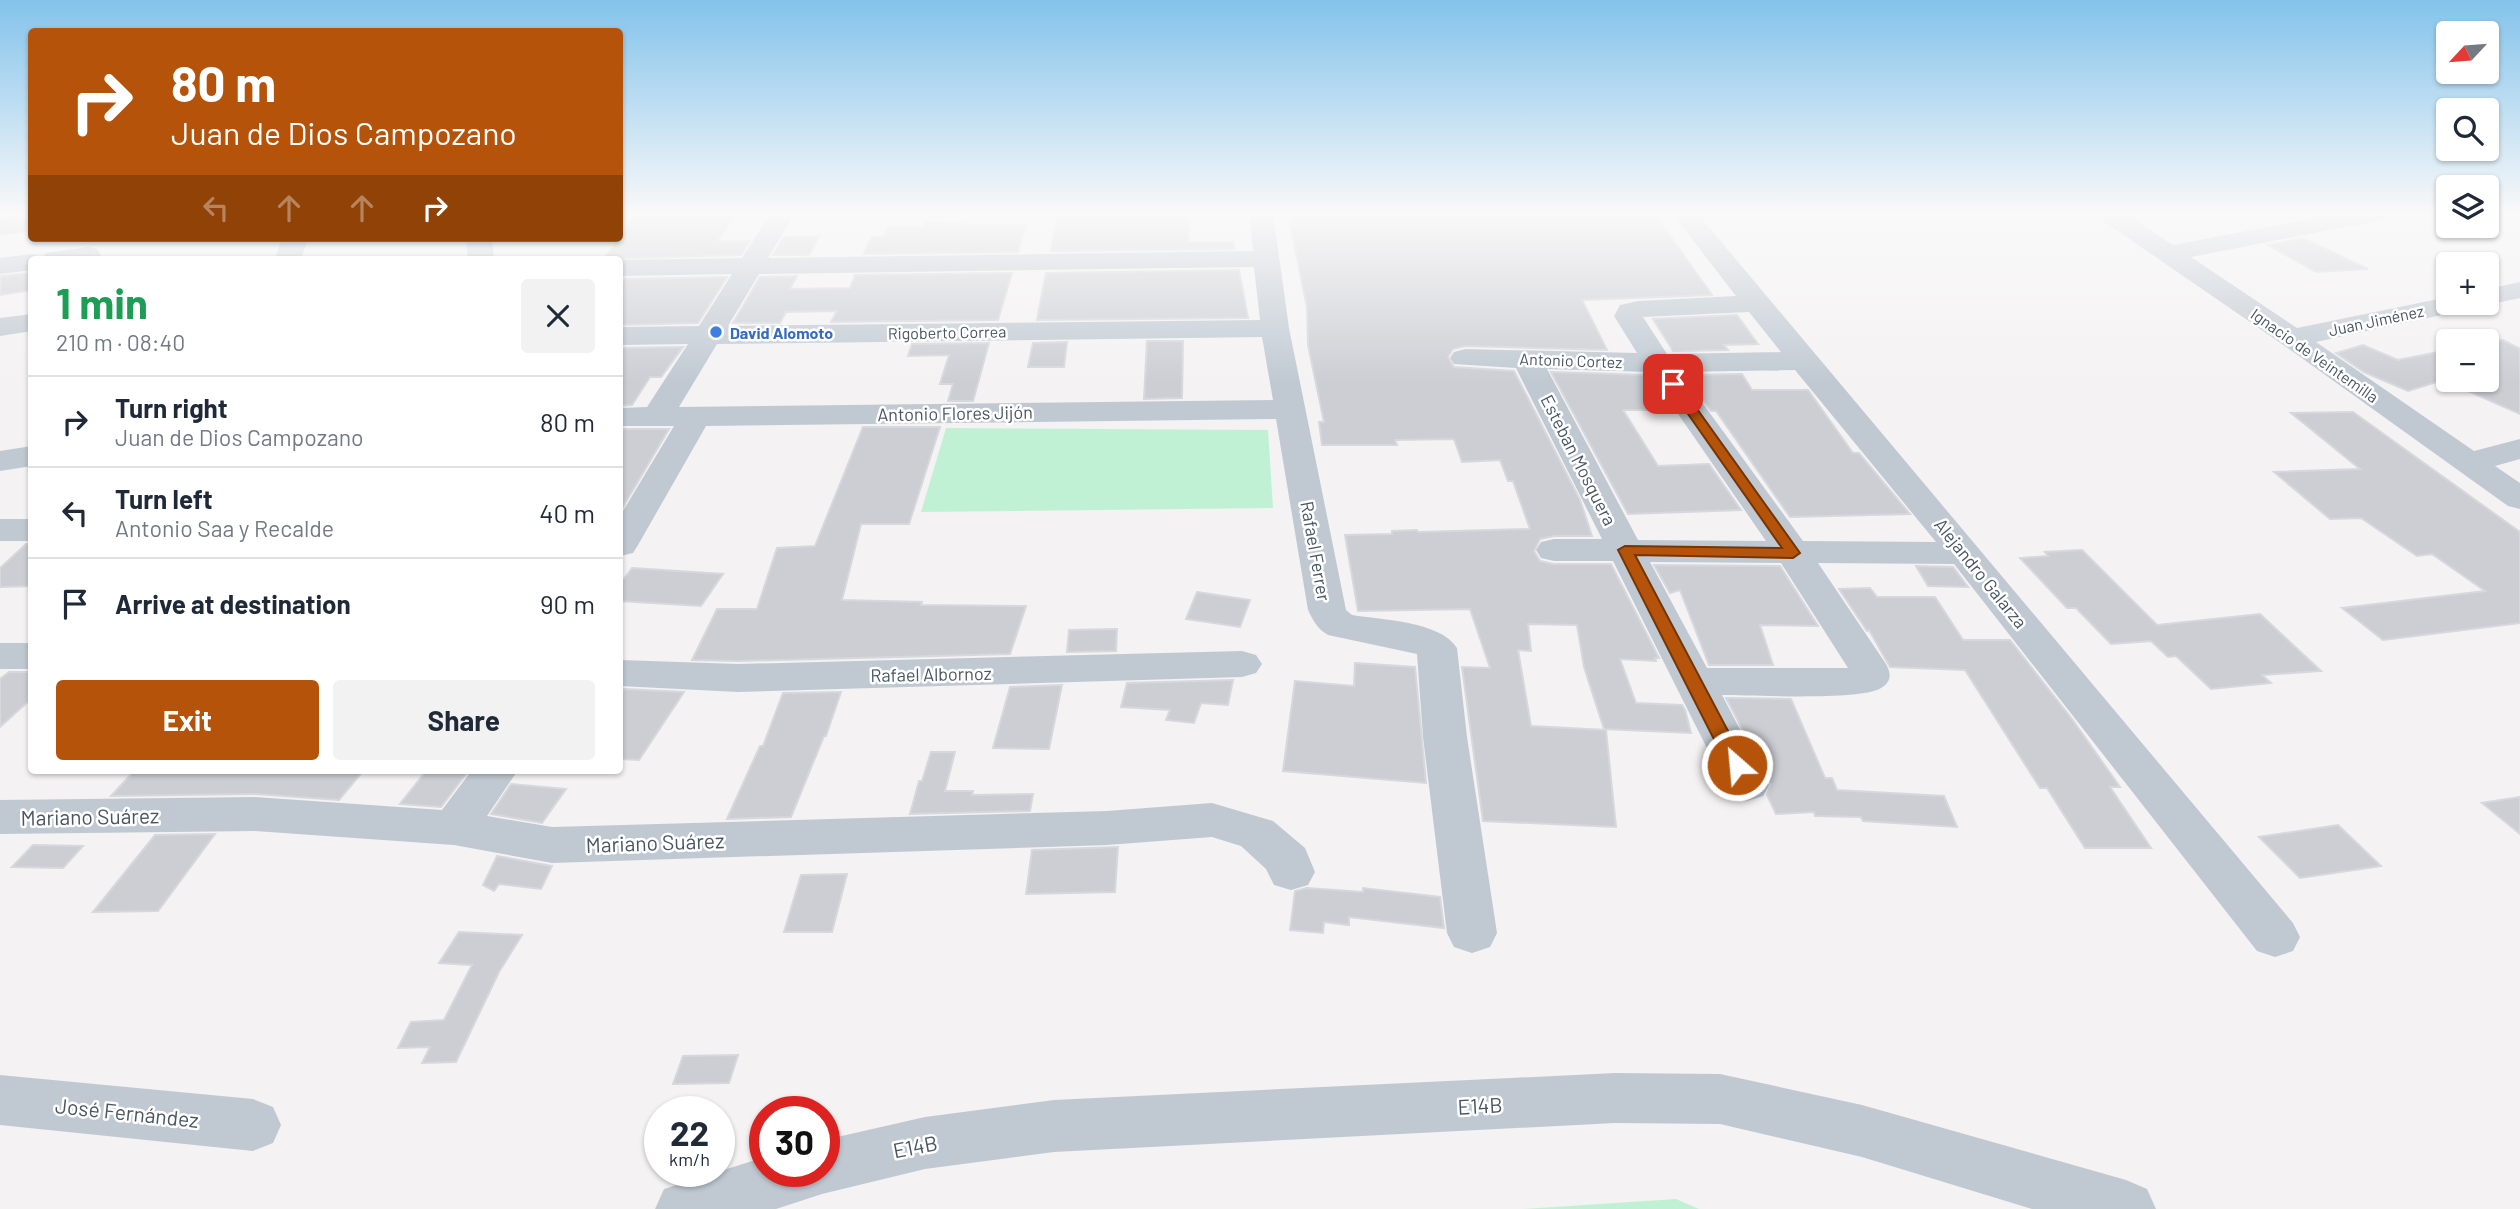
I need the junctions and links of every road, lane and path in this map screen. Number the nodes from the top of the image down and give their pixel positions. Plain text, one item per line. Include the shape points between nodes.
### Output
1 (749, 269) edge
2 (1267, 269) edge
3 (1729, 269) edge
4 (2191, 269) edge
5 (2520, 290) edge
6 (2499, 294) edge
7 (1756, 303) junction
8 (2436, 308) edge
9 (28, 323) edge
10 (0, 327) edge
11 (1275, 328) junction
12 (710, 335) junction
13 (623, 336) edge
14 (2292, 338) junction
15 (1465, 358) dead end
16 (1526, 358) junction
17 (1803, 360) junction
18 (1658, 363) junction
19 (1291, 409) junction
20 (657, 416) junction
21 (696, 416) junction
22 (623, 417) edge
23 (2520, 449) edge
24 (28, 457) edge
25 (0, 461) edge
26 (2468, 463) junction
27 (2520, 499) edge
28 (624, 528) edge
29 (0, 530) edge
30 (28, 530) edge
31 (1554, 550) dead end
32 (1625, 550) junction
33 (1793, 553) junction
34 (1965, 553) junction
35 (0, 656) edge
36 (28, 656) edge
37 (1242, 664) dead end
38 (623, 673) edge
39 (1694, 682) junction
40 (493, 774) edge
41 (1747, 785) dead end
42 (0, 817) edge
43 (454, 828) junction
44 (1291, 872) dead end
45 (1472, 933) dead end
46 (2274, 937) dead end
47 (0, 1100) edge
48 (253, 1125) dead end
49 (840, 1163) edge
50 (757, 1187) edge
51 (685, 1209) edge
52 (2126, 1209) edge

1 - 12 street
2 - 11 street, Rafael Ferrer
3 - 7 street, Alejandro Galarza
4 - 14 street, Ignacio de Veintemilla
5 - 6 street
7 - 17 street, Alejandro Galarza
7 - 18 street via 1630,311 1628,316
8 - 14 street, Juan Jiménez
9 - 10 street
11 - 12 street, Rigoberto Correa
11 - 19 street, Rafael Ferrer
12 - 13 street, Rigoberto Correa
12 - 20 street
14 - 26 street, Ignacio de Veintemilla
15 - 16 street, Antonio Cortez
16 - 18 street, Antonio Cortez
16 - 32 street, Esteban Mosquera
17 - 18 street, Antonio Cortez
17 - 34 street, Alejandro Galarza
18 - 33 street
19 - 21 street, Antonio Flores Jijón
19 - 45 street, Rafael Ferrer via 1329,616 1342,626 1424,639 1437,648
20 - 21 street, Antonio Flores Jijón
20 - 22 street, Antonio Flores Jijón
21 - 28 street
23 - 26 street
24 - 25 street
26 - 27 street, Ignacio de Veintemilla
29 - 30 street
31 - 32 street
32 - 33 street
32 - 39 street, Esteban Mosquera
33 - 34 street
33 - 39 street via 1870,670 1870,677 1863,681
34 - 46 street, Alejandro Galarza
35 - 36 street
37 - 38 street, Rafael Albornoz via 738,678
39 - 41 street, Esteban Mosquera
40 - 43 street
42 - 43 street, Mariano Suárez via 255,814
43 - 44 street, Mariano Suárez via 552,845 1107,828 1212,820 1257,833 1288,861
47 - 48 street, José Fernández
49 - 52 street, E14B via 925,1143 1054,1126 1615,1098 1720,1099 1862,1130
50 - 51 street

